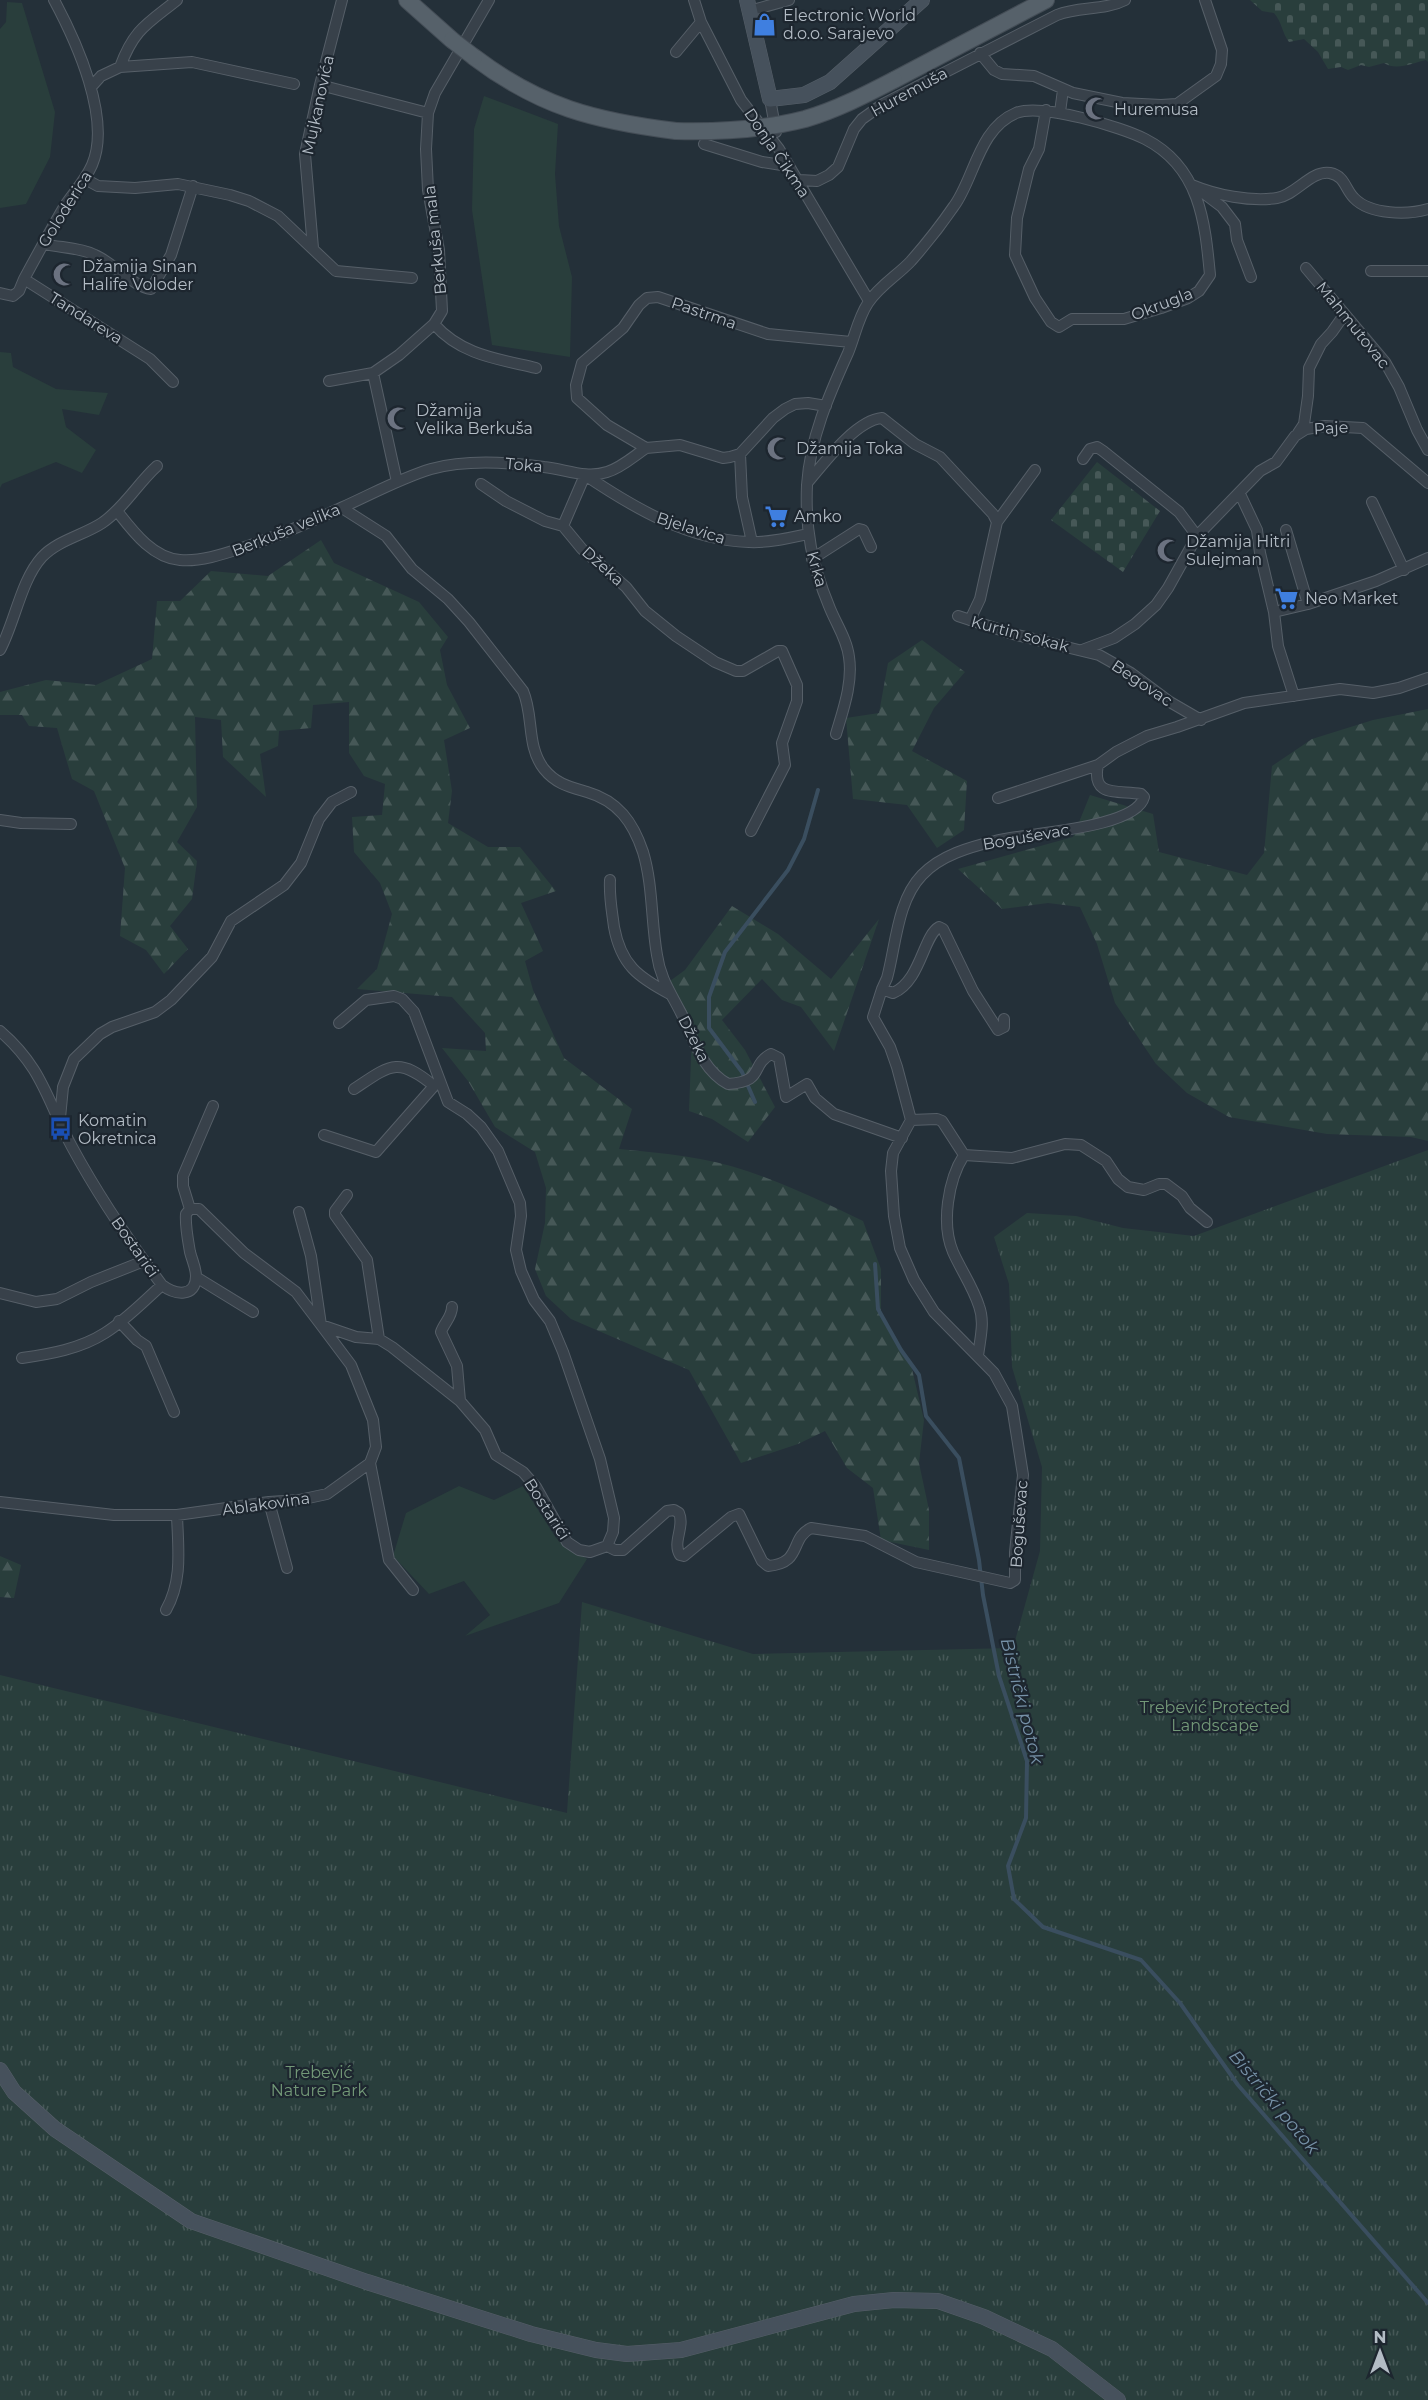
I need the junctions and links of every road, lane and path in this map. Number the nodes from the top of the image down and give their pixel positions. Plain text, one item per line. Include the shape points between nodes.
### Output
1 (54, 0) edge
2 (177, 0) edge
3 (342, 0) edge
4 (407, 0) edge
5 (489, 0) edge
6 (694, 0) edge
7 (789, 0) edge
8 (922, 0) edge
9 (1046, 0) edge
10 (1125, 0) edge
11 (1205, 0) edge
12 (748, 6) edge
13 (701, 22) junction
14 (676, 52) dead end
15 (980, 53) junction
16 (120, 67) junction
17 (294, 84) dead end
18 (320, 85) junction
19 (92, 86) junction
20 (1063, 90) junction
21 (770, 99) junction
22 (1046, 110) junction
23 (1060, 112) junction
24 (428, 113) junction
25 (704, 144) dead end
26 (779, 149) junction
27 (788, 166) junction
28 (85, 179) junction
29 (799, 180) junction
30 (1192, 185) junction
31 (193, 186) junction
32 (1428, 209) edge
33 (44, 244) junction
34 (313, 248) junction
35 (1305, 268) dead end
36 (1371, 271) dead end
37 (1428, 271) edge
38 (1251, 277) dead end
39 (412, 278) dead end
40 (24, 279) junction
41 (0, 292) edge
42 (869, 301) junction
43 (1344, 315) junction
44 (434, 324) junction
45 (851, 342) junction
46 (536, 368) dead end
47 (373, 373) junction
48 (329, 381) dead end
49 (173, 382) dead end
50 (826, 406) junction
51 (1295, 436) junction
52 (646, 448) junction
53 (1428, 450) edge
54 (740, 454) junction
55 (1083, 459) dead end
56 (157, 466) dead end
57 (1035, 470) dead end
58 (585, 475) junction
59 (397, 482) junction
60 (807, 483) junction
61 (1428, 483) edge
62 (481, 484) dead end
63 (1240, 494) junction
64 (1372, 502) dead end
65 (342, 508) junction
66 (117, 511) junction
67 (997, 522) junction
68 (563, 526) junction
69 (1286, 530) dead end
70 (808, 534) junction
71 (1197, 536) junction
72 (752, 542) junction
73 (871, 547) dead end
74 (1428, 558) edge
75 (812, 559) junction
76 (1404, 570) junction
77 (1308, 604) junction
78 (1274, 612) junction
79 (958, 616) dead end
80 (970, 621) junction
81 (0, 650) edge
82 (1082, 650) junction
83 (1428, 678) edge
84 (1294, 696) junction
85 (1201, 720) junction
86 (836, 734) dead end
87 (1098, 765) junction
88 (351, 792) dead end
89 (998, 798) dead end
90 (0, 820) edge
91 (71, 824) dead end
92 (751, 831) dead end
93 (610, 880) dead end
94 (882, 989) junction
95 (671, 994) junction
96 (1004, 1019) dead end
97 (339, 1023) dead end
98 (0, 1031) edge
99 (437, 1083) junction
100 (354, 1089) dead end
101 (213, 1106) dead end
102 (60, 1118) junction
103 (911, 1120) junction
104 (324, 1135) dead end
105 (902, 1138) junction
106 (964, 1155) junction
107 (347, 1195) dead end
108 (190, 1209) junction
109 (299, 1212) dead end
110 (1207, 1222) dead end
111 (144, 1261) junction
112 (196, 1277) junction
113 (162, 1285) junction
114 (0, 1293) edge
115 (452, 1307) dead end
116 (253, 1312) dead end
117 (119, 1322) junction
118 (321, 1325) junction
119 (379, 1339) junction
120 (978, 1356) junction
121 (22, 1358) dead end
122 (460, 1401) junction
123 (174, 1412) dead end
124 (370, 1463) junction
125 (0, 1502) edge
126 (269, 1502) junction
127 (177, 1515) junction
128 (724, 1523) joint
129 (607, 1546) junction
130 (286, 1568) dead end
131 (413, 1590) dead end
132 (166, 1610) dead end
133 (0, 2070) edge
134 (1118, 2400) edge

1 - 19 street, Goloderica
2 - 16 street via 137,31
3 - 18 street, Mujkanovića
4 - 9 main road, bridge via 496,74 549,103 600,119 676,131 733,130 806,118 850,102
5 - 24 street, Berkuša mala via 435,93
6 - 13 street, Donja Čikma
7 - 12 street
8 - 21 main road via 830,82 804,95
10 - 15 street, Huremuša via 1116,5 1071,10
11 - 20 street via 1222,50 1221,64 1216,76 1177,104 1122,103
12 - 21 main road
13 - 14 street
13 - 26 street, Donja Čikma via 741,100
15 - 20 street via 1002,74 1034,76
15 - 29 street, Huremuša via 870,112 854,129 838,167 818,181
16 - 17 street via 192,62
16 - 19 street via 101,76
18 - 24 street
18 - 34 street, Mujkanovića via 305,154
19 - 28 street, Goloderica via 97,144
20 - 23 street
21 - 26 street
22 - 23 street, Okrugla
22 - 30 street, Okrugla via 1039,149 1029,169 1017,218 1015,255 1035,298 1059,327 1072,319 1108,320 1139,315 1199,291 1210,275 1202,210
22 - 42 street, Okrugla via 1008,117 974,162 956,204 911,261
23 - 30 street, Okrugla via 1135,134 1158,146
24 - 44 street, Berkuša mala via 428,190 435,221 442,312
25 - 27 street
26 - 27 street, Donja Čikma
27 - 29 street, Donja Čikma
28 - 31 street via 114,188
28 - 33 street, Goloderica
29 - 42 street, Donja Čikma
30 - 32 street via 1226,194 1278,198 1318,174 1328,173 1338,176 1365,206 1400,214
30 - 38 street via 1222,207 1235,224
31 - 33 street via 171,255 151,289 95,255
31 - 34 street via 249,201 278,216
33 - 40 street, Goloderica
34 - 39 street via 336,271
35 - 43 street, Mahmutovac
36 - 37 street
40 - 41 street via 13,296
40 - 49 street, Tandareva via 150,359
42 - 45 street, Krka
43 - 51 street via 1321,344 1309,368 1304,424
43 - 53 street, Mahmutovac via 1385,363
44 - 46 street via 444,336 467,350
44 - 47 street via 399,356
45 - 50 street, Krka
45 - 52 street, Pastrma via 768,334 658,297 647,298 623,328 582,363 576,385 578,398 607,425
47 - 48 street
47 - 59 street
50 - 54 street via 808,403 785,409
50 - 60 street, Krka via 812,448
51 - 61 street, Paje via 1306,429 1325,426 1363,428
51 - 63 street, Paje via 1276,462 1260,471
52 - 54 street, Toka via 680,445 723,458
52 - 58 street, Toka via 607,472
54 - 72 street via 742,496
55 - 71 street via 1090,449 1097,447 1103,451 1179,512
56 - 66 street
57 - 67 street
58 - 59 street, Toka via 510,463 467,463 432,469
58 - 68 street
58 - 72 street, Bjelavica via 666,523 711,537
59 - 65 street, Berkuša velika
60 - 67 street via 834,450 875,418 882,418 940,458
60 - 70 street, Krka
62 - 68 street, Džeka via 545,521
63 - 71 street, Paje
63 - 78 street via 1257,530
64 - 76 street
65 - 66 street, Berkuša velika via 226,553 180,560 150,547
65 - 95 street, Džeka via 386,536 412,569 448,599 477,631 524,691 532,741 543,768 563,785 613,803 625,814 644,854 657,955 662,978
66 - 81 street via 42,557
67 - 80 street via 980,599
68 - 92 street, Džeka via 645,611 715,662 743,671 782,651 797,685 797,701 782,743 785,765
69 - 77 street
70 - 72 street, Bjelavica
70 - 75 street, Krka
71 - 82 street, Paje via 1156,605 1114,638
73 - 75 street via 859,528
74 - 76 street
75 - 86 street, Krka via 849,658 850,678
76 - 77 street
77 - 78 street
78 - 84 street via 1278,646
79 - 80 street, Kurtin sokak
80 - 82 street, Kurtin sokak
82 - 85 street, Begovac via 1117,664
83 - 84 street via 1372,693 1340,689
84 - 85 street via 1244,704
85 - 87 street via 1147,735
87 - 89 street
87 - 94 street, Boguševac via 1098,785 1112,791 1141,794 1144,797 1140,806 1090,827 997,840 942,859 921,876 906,900
88 - 102 street via 332,802 319,819 301,863 284,885 231,921 212,957 171,1000 155,1012 106,1030 74,1059 63,1087
90 - 91 street
93 - 95 street via 611,912 625,960 643,980
94 - 96 street via 893,993 903,986 916,969 933,931 939,927 998,1030 1004,1027
94 - 103 street, Boguševac via 873,1017 894,1057
95 - 105 street, Džeka via 702,1059 728,1084 747,1081 764,1059 776,1055 786,1097 807,1084 814,1098 834,1114
97 - 99 street via 366,1000 394,996 402,999 414,1012
98 - 102 street, Bostarići via 41,1078
99 - 100 street via 413,1070 396,1067 384,1069
99 - 104 street via 376,1152
99 - 129 street via 448,1102 481,1127 498,1151 516,1193 521,1216 516,1250 520,1271 550,1322 586,1414 614,1518
101 - 108 street via 183,1176
102 - 111 street, Bostarići via 99,1194
103 - 105 street, Boguševac
103 - 106 street via 942,1121
105 - 120 street, Boguševac via 893,1153 891,1172 900,1248 934,1312
106 - 110 street via 1012,1158 1065,1144 1081,1145 1106,1161 1128,1187 1144,1190 1166,1184
106 - 120 street via 954,1178 948,1229 951,1249 980,1306
107 - 119 street via 335,1215 367,1260
108 - 112 street via 185,1221
108 - 118 street via 205,1212 244,1252 296,1292
109 - 118 street via 311,1256
111 - 113 street, Bostarići
111 - 114 street via 57,1299 36,1302
112 - 113 street, Bostarići via 191,1289 183,1294
112 - 116 street
113 - 117 street
115 - 122 street via 441,1332 457,1366
117 - 121 street via 86,1343
117 - 123 street via 144,1342
118 - 119 street, Bostarići via 356,1337
118 - 124 street via 351,1365 374,1420 376,1447
119 - 122 street, Bostarići
120 - 128 street, Boguševac via 994,1373 1012,1406 1023,1475 1016,1580 1010,1583 916,1562 865,1536 812,1528 804,1533 789,1560 768,1566 740,1515
122 - 129 street, Bostarići via 485,1430 496,1455 523,1472 536,1487 567,1542 579,1550
124 - 126 street, Ablakovina via 327,1494
124 - 131 street via 389,1560
125 - 127 street, Ablakovina via 114,1515
126 - 127 street, Ablakovina
126 - 130 street
127 - 132 street via 178,1575
128 - 129 street, Bostarići via 684,1556 677,1550 682,1521 674,1510 667,1511 623,1550
133 - 134 main road via 14,2092 55,2128 191,2221 531,2334 617,2353 670,2351 854,2304 938,2301 984,2317 1052,2349

